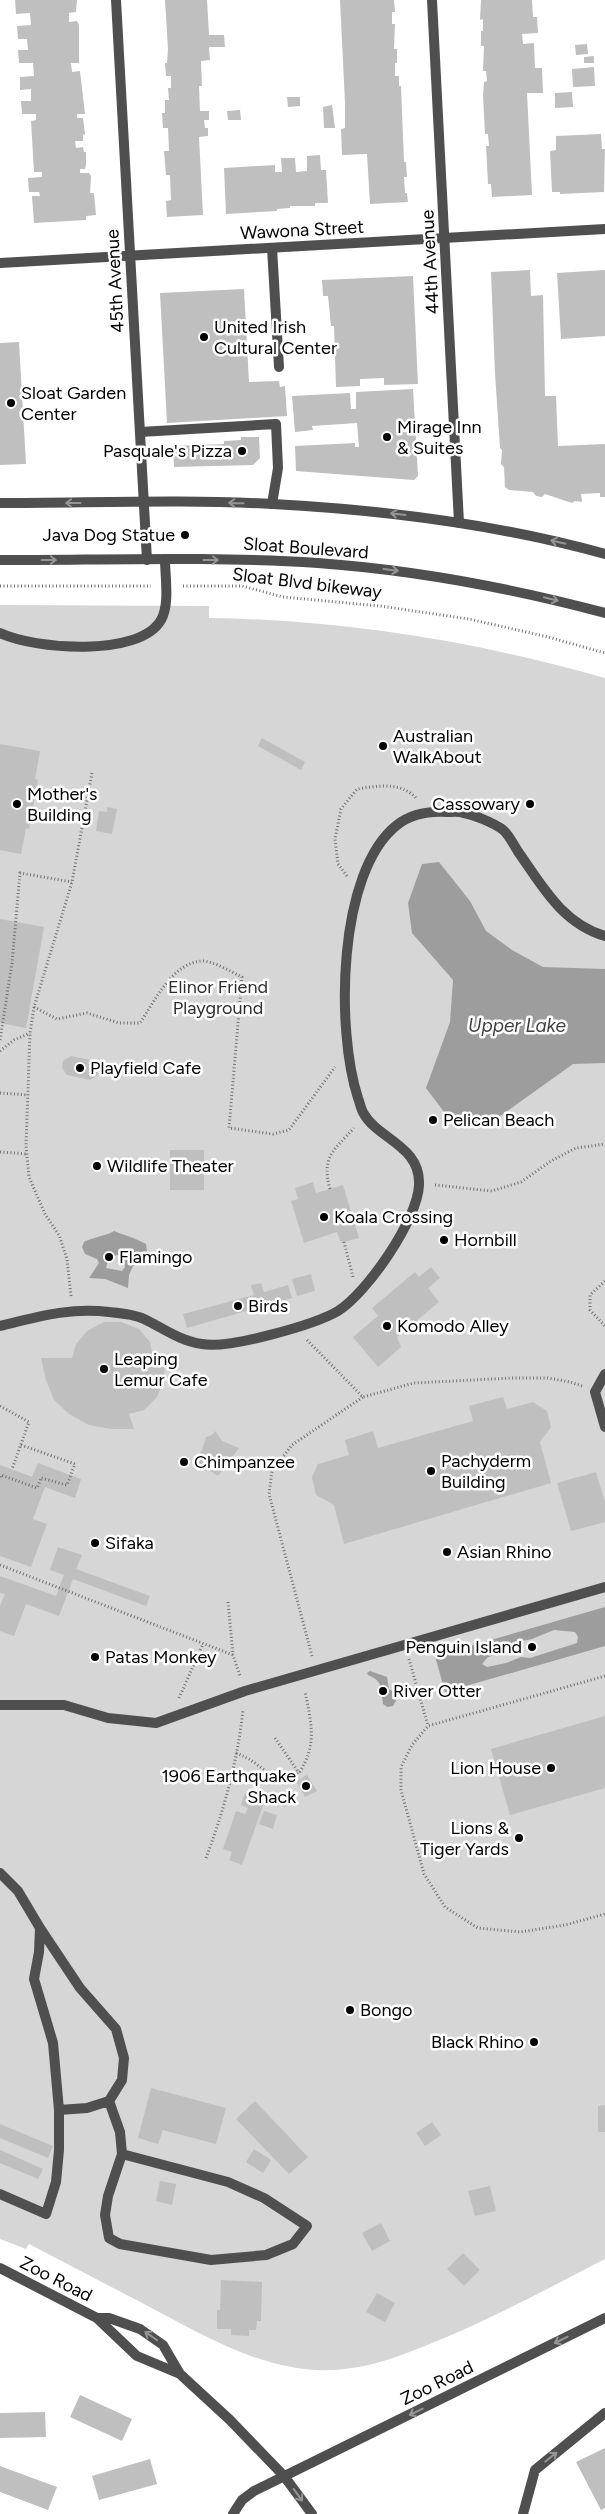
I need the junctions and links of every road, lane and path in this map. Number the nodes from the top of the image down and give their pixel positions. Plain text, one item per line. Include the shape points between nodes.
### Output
1 (116, 0) edge
2 (432, 0) edge
3 (605, 229) edge
4 (445, 238) junction
5 (272, 248) junction
6 (130, 256) junction
7 (0, 263) edge
8 (279, 367) dead end
9 (140, 432) junction
10 (0, 503) edge
11 (144, 503) junction
12 (272, 504) junction
13 (459, 523) junction
14 (605, 554) edge
15 (165, 559) junction
16 (0, 560) edge
17 (147, 560) junction
18 (0, 586) edge
19 (165, 586) junction
20 (605, 614) edge
21 (0, 633) edge
22 (605, 653) edge
23 (92, 773) dead end
24 (428, 811) junction
25 (72, 882) junction
26 (358, 889) junction
27 (605, 936) edge
28 (34, 1007) junction
29 (30, 1033) junction
30 (0, 1040) edge
31 (347, 1050) junction
32 (0, 1051) edge
33 (0, 1093) edge
34 (28, 1095) junction
35 (365, 1116) junction
36 (605, 1144) edge
37 (0, 1152) edge
38 (27, 1154) junction
39 (420, 1184) junction
40 (330, 1189) dead end
41 (344, 1242) dead end
42 (605, 1281) edge
43 (357, 1294) junction
44 (72, 1309) junction
45 (0, 1326) edge
46 (605, 1326) edge
47 (294, 1328) junction
48 (605, 1374) edge
49 (595, 1392) junction
50 (363, 1397) junction
51 (0, 1406) edge
52 (605, 1427) edge
53 (21, 1445) junction
54 (12, 1469) dead end
55 (0, 1477) edge
56 (0, 1565) edge
57 (605, 1587) edge
58 (228, 1602) dead end
59 (203, 1644) junction
60 (406, 1646) junction
61 (233, 1655) junction
62 (316, 1671) junction
63 (302, 1675) junction
64 (605, 1676) edge
65 (245, 1691) junction
66 (0, 1705) edge
67 (171, 1717) junction
68 (428, 1726) junction
69 (275, 1738) dead end
70 (236, 1753) junction
71 (299, 1773) junction
72 (206, 1858) dead end
73 (0, 1872) edge
74 (605, 1914) edge
75 (40, 1928) junction
76 (109, 2101) junction
77 (59, 2110) junction
78 (122, 2154) junction
79 (0, 2194) edge
80 (0, 2268) edge
81 (98, 2318) junction
82 (605, 2318) edge
83 (180, 2374) junction
84 (605, 2413) edge
85 (284, 2476) junction
86 (233, 2514) edge
87 (312, 2514) edge
88 (523, 2514) edge

1 - 6 street, 45th Avenue
2 - 4 street, 44th Avenue
3 - 4 street, Wawona Street
4 - 5 street, Wawona Street
4 - 13 street, 44th Avenue
5 - 6 street, Wawona Street
5 - 8 street
6 - 7 street, Wawona Street
6 - 9 street, 45th Avenue
9 - 11 street, 45th Avenue
9 - 12 street via 276,424 278,468
11 -> 10 street
12 -> 11 street
11 - 17 street, 45th Avenue
13 -> 12 street via 353,509
14 -> 13 street
15 - 17 street, Sloat Boulevard
15 - 19 street
15 -> 20 street, Sloat Boulevard via 297,562 388,570 502,589
16 -> 17 street, Sloat Boulevard
18 - 19 path, Sloat Blvd bikeway
19 - 21 street via 164,615 160,622 153,630 129,642 68,645 32,642
19 - 22 path, Sloat Blvd bikeway via 242,586 283,597 380,606 469,620
23 - 25 path
24 - 26 street via 398,824 374,850
24 - 26 path via 414,795 388,784 357,789 341,809 335,839 338,864
24 - 27 street via 464,812 503,830 554,902 585,930
25 - 28 path
25 - 30 path via 20,874 12,963
26 - 31 street via 345,979
28 - 29 path
28 - 31 path via 57,1019 88,1013 119,1023 140,1023 165,985 183,965 203,961 242,977 229,1128 273,1134 289,1130
29 - 32 path
29 - 34 path
31 - 35 street
33 - 34 path
34 - 38 path
35 - 39 street via 412,1157
35 - 40 path via 332,1152 325,1171
36 - 39 path via 576,1148 550,1161 521,1182 492,1191
37 - 38 path
38 - 44 path via 29,1177 45,1214 59,1235 67,1259
39 - 43 street via 412,1216
41 - 43 path
42 - 46 path via 590,1295 590,1310
43 - 47 street via 338,1311
44 - 45 street
44 - 47 street via 141,1317 170,1334 204,1345 237,1342
47 - 50 path
48 - 49 street
49 - 50 path via 548,1378 512,1378 414,1383
49 - 52 street
50 - 62 path via 292,1445 272,1470 269,1494
51 - 53 path via 29,1422
53 - 54 path
53 - 55 path, bridge via 75,1464 67,1485 42,1478 37,1488
56 - 59 path
57 - 60 street
58 - 61 path
59 - 61 path
59 - 67 path
60 - 62 street
60 - 68 path
61 - 65 path
62 - 63 street
63 - 65 street
63 - 71 path via 312,1734 309,1758
64 - 68 path
65 - 67 street
65 - 70 path
66 - 67 street via 64,1705 108,1718 156,1723
68 - 74 path via 412,1744 401,1767 401,1790 424,1874 445,1907 478,1928 520,1932
69 - 71 path
70 - 71 path via 250,1758 266,1773 281,1777
70 - 72 path via 220,1821
73 - 75 street via 18,1891
75 - 76 street via 80,1988 116,2029 124,2058 122,2080
75 - 77 street via 34,1979 53,2043
76 - 77 street via 87,2108
76 - 78 street via 120,2132
77 - 79 street via 56,2182 46,2214
78 - 78 street via 105,2215 110,2238 120,2244 211,2260 266,2255 293,2244 307,2226 264,2198 228,2182
80 - 81 street, Zoo Road
81 - 83 street, Zoo Road via 137,2356
83 -> 81 street, Zoo Road via 163,2345 140,2329 110,2318
82 -> 85 street, Zoo Road
83 - 85 street, Zoo Road
88 -> 84 street via 535,2470
85 - 86 street via 248,2495
85 -> 87 street, Zoo Road

